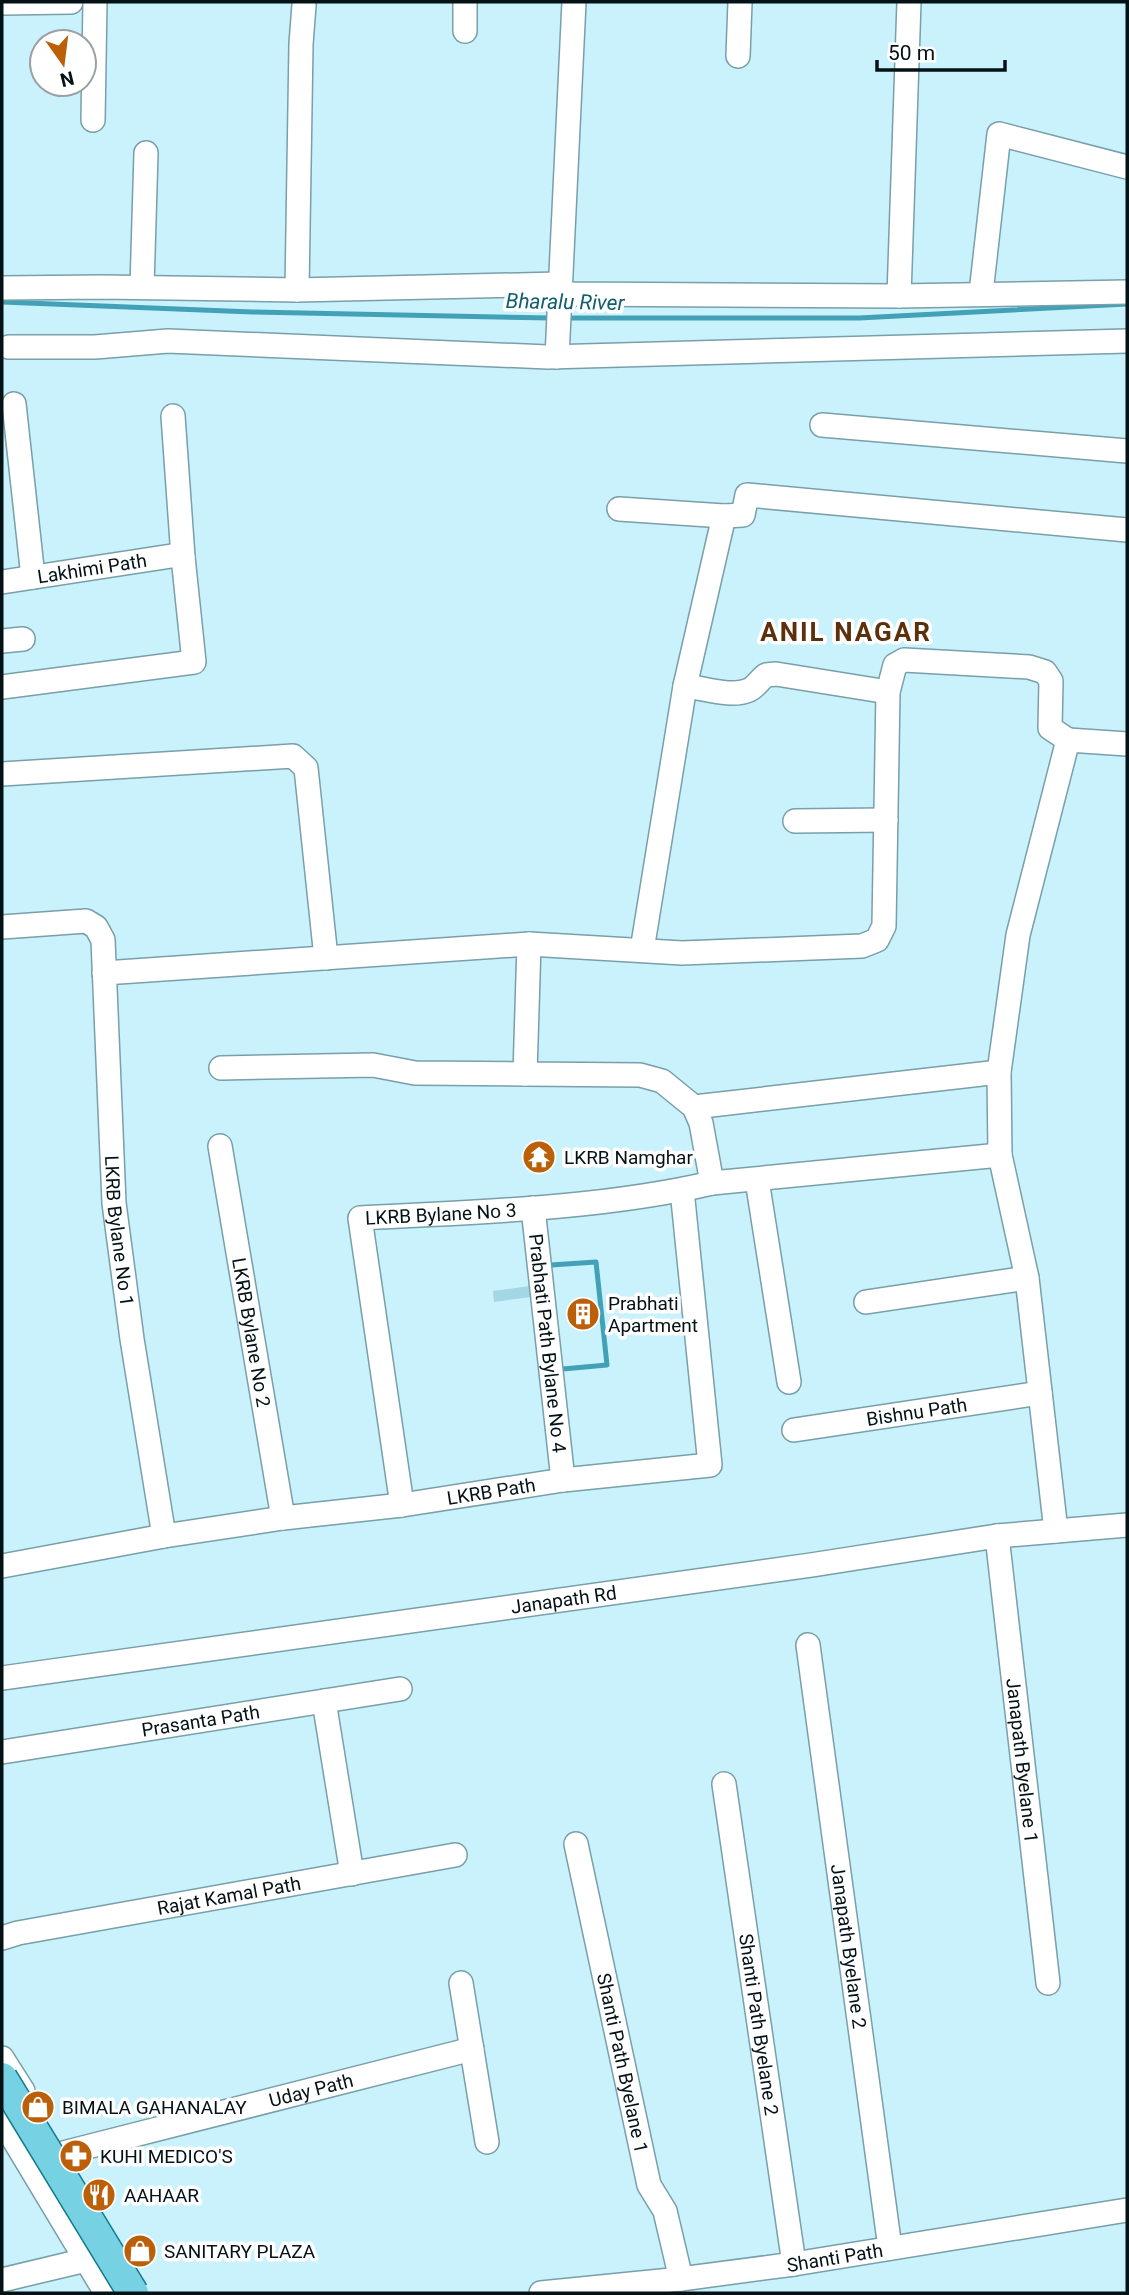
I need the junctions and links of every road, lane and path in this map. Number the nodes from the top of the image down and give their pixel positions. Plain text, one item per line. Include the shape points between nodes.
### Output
1 (71, 2) edge
2 (95, 2) edge
3 (466, 2) edge
4 (574, 2) edge
5 (740, 2) edge
6 (909, 2) edge
7 (2, 3) edge
8 (304, 5) dead end
9 (465, 31) dead end
10 (737, 56) dead end
11 (93, 120) dead end
12 (146, 153) dead end
13 (1127, 167) edge
14 (559, 284) junction
15 (142, 287) junction
16 (2, 288) edge
17 (297, 290) junction
18 (1127, 292) edge
19 (981, 293) junction
20 (899, 296) junction
21 (1127, 341) edge
22 (9, 347) dead end
23 (557, 357) junction
24 (14, 404) dead end
25 (173, 416) dead end
26 (822, 425) dead end
27 (1127, 451) edge
28 (619, 509) dead end
29 (724, 516) junction
30 (1127, 530) edge
31 (183, 557) junction
32 (33, 577) junction
33 (2, 582) edge
34 (685, 686) junction
35 (2, 687) edge
36 (888, 692) junction
37 (1068, 740) junction
38 (1127, 744) edge
39 (2, 774) edge
40 (886, 820) junction
41 (795, 821) dead end
42 (2, 927) edge
43 (528, 944) junction
44 (642, 950) junction
45 (326, 958) junction
46 (104, 973) junction
47 (221, 1068) dead end
48 (999, 1072) junction
49 (525, 1074) junction
50 (694, 1107) junction
51 (220, 1146) dead end
52 (1000, 1155) junction
53 (757, 1180) junction
54 (712, 1183) junction
55 (682, 1190) junction
56 (533, 1208) junction
57 (1027, 1278) junction
58 (866, 1301) dead end
59 (789, 1382) dead end
60 (1040, 1392) junction
61 (794, 1430) dead end
62 (563, 1480) junction
63 (402, 1505) junction
64 (283, 1518) junction
65 (1127, 1525) edge
66 (1056, 1531) junction
67 (164, 1536) junction
68 (997, 1536) junction
69 (2, 1566) edge
70 (808, 1646) dead end
71 (2, 1678) edge
72 (400, 1689) dead end
73 (324, 1701) junction
74 (2, 1752) edge
75 (724, 1784) dead end
76 (576, 1844) dead end
77 (455, 1855) dead end
78 (352, 1874) junction
79 (2, 1938) edge
80 (461, 1983) dead end
81 (1048, 1983) dead end
82 (472, 2049) junction
83 (2, 2058) edge
84 (2, 2078) edge
85 (2, 2104) edge
86 (2, 2120) edge
87 (487, 2142) dead end
88 (63, 2154) junction
89 (28, 2162) junction
90 (1127, 2210) edge
91 (890, 2248) junction
92 (86, 2260) junction
93 (794, 2264) junction
94 (681, 2279) junction
95 (2, 2280) edge
96 (106, 2293) edge
97 (118, 2293) edge
98 (133, 2293) edge
99 (144, 2293) edge
100 (541, 2293) edge

1 - 7 street
2 - 11 street
3 - 9 street
4 - 14 street
5 - 10 street
6 - 20 street
8 - 17 street
12 - 15 street
13 - 19 street via 999,134
14 - 17 street
14 - 20 street via 566,294
14 - 23 street
15 - 16 street
15 - 17 street
18 - 19 street
19 - 20 street
21 - 23 street
22 - 23 street via 168,341
24 - 32 street
25 - 31 street
26 - 27 street
28 - 29 street
29 - 30 street via 744,515 747,495
29 - 34 street
31 - 32 street, Lakhimi Path
31 - 35 street via 194,662
32 - 33 street, Lakhimi Path
34 - 36 street via 746,692 766,674 776,674
34 - 44 street
36 - 37 street via 895,665 904,660 1029,667 1045,672 1051,681 1050,728
36 - 40 street
37 - 38 street
37 - 48 street via 1018,934
39 - 45 street via 293,756 306,768
40 - 41 street
40 - 44 street via 884,926 877,940 862,946 682,953
42 - 46 street, LKRB Bylane No 1 via 86,921 103,940
43 - 44 street
43 - 45 street
43 - 49 street
45 - 46 street
46 - 67 street, LKRB Bylane No 1 via 114,1203
47 - 49 street via 373,1065 415,1073
48 - 50 street
48 - 52 street
49 - 50 street via 640,1075 662,1080
50 - 54 street
51 - 64 street, LKRB Bylane No 2
52 - 53 street, LKRB Bylane No 3
52 - 57 street
53 - 54 street, LKRB Bylane No 3
53 - 59 street
54 - 55 street, LKRB Bylane No 3
55 - 56 street, LKRB Bylane No 3
55 - 62 street, LKRB Path via 710,1465
56 - 62 street, Prabhati Path Bylane No 4
56 - 63 street, LKRB Bylane No 3 via 360,1218
57 - 58 street
57 - 60 street
60 - 61 street, Bishnu Path
60 - 66 street
62 - 63 street, LKRB Path
63 - 64 street, LKRB Path
64 - 67 street, LKRB Path
65 - 66 street, Janapath Rd
66 - 68 street, Janapath Rd
67 - 69 street, LKRB Path
68 - 71 street, Janapath Rd
68 - 81 street, Janapath Byelane 1
70 - 91 street, Janapath Byelane 2
72 - 73 street, Prasanta Path
73 - 74 street, Prasanta Path
73 - 78 street
75 - 93 street, Shanti Path Byelane 2
76 - 94 street, Shanti Path Byelane 1 via 649,2185 665,2211
77 - 78 street, Rajat Kamal Path
78 - 79 street, Rajat Kamal Path
80 - 82 street
82 - 87 street
82 - 88 street, Uday Path
83 - 88 street
84 - 98 main road, bridge
85 - 97 main road
86 - 89 street
88 - 89 street, Uday Path
88 - 99 street
89 - 92 street
90 - 91 street, Shanti Path
91 - 93 street, Shanti Path
92 - 95 street
92 - 96 street
93 - 94 street, Shanti Path
94 - 100 street, Shanti Path

